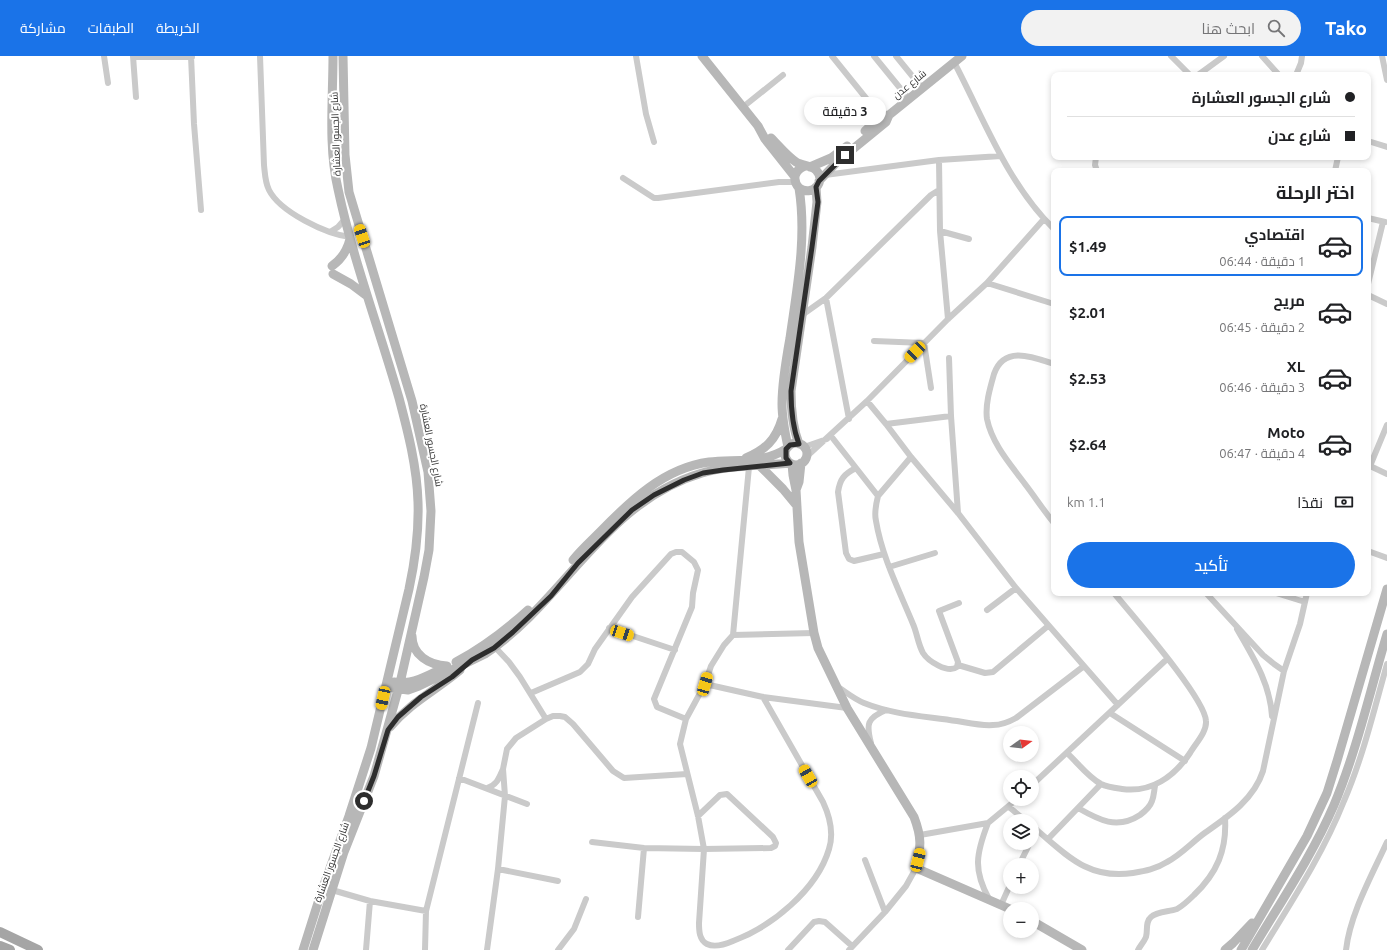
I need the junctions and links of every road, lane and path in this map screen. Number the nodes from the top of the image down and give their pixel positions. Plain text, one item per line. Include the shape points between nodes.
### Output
1 (104, 56) edge
2 (133, 56) edge
3 (192, 56) edge
4 (260, 56) edge
5 (333, 56) edge
6 (343, 56) edge
7 (636, 56) edge
8 (702, 56) edge
9 (832, 56) edge
10 (874, 56) edge
11 (896, 56) edge
12 (1171, 56) edge
13 (1224, 56) edge
14 (1262, 56) edge
15 (1302, 56) edge
16 (1382, 56) edge
17 (958, 59) edge
18 (1187, 72) edge
19 (1202, 72) edge
20 (1276, 72) edge
21 (1297, 72) edge
22 (783, 75) dead end
23 (1387, 80) edge
24 (108, 83) dead end
25 (922, 88) junction
26 (136, 97) dead end
27 (909, 99) junction
28 (743, 107) junction
29 (885, 118) junction
30 (758, 126) junction
31 (654, 142) dead end
32 (1371, 142) edge
33 (1387, 147) edge
34 (1001, 156) junction
35 (939, 160) junction
36 (807, 166) junction
37 (623, 178) dead end
38 (820, 181) junction
39 (796, 183) junction
40 (939, 190) junction
41 (201, 210) dead end
42 (345, 219) junction
43 (1044, 219) junction
44 (1371, 219) edge
45 (1385, 222) edge
46 (1051, 226) edge
47 (940, 231) junction
48 (330, 232) junction
49 (350, 238) junction
50 (969, 239) dead end
51 (370, 260) junction
52 (357, 262) junction
53 (373, 271) junction
54 (360, 272) junction
55 (1371, 273) edge
56 (987, 283) junction
57 (368, 296) junction
58 (1371, 296) edge
59 (826, 298) junction
60 (1051, 303) edge
61 (1387, 304) edge
62 (802, 315) junction
63 (948, 318) junction
64 (874, 341) dead end
65 (924, 343) junction
66 (949, 358) dead end
67 (1051, 363) edge
68 (931, 388) dead end
69 (867, 401) junction
70 (782, 416) junction
71 (951, 416) junction
72 (849, 419) junction
73 (886, 424) junction
74 (1387, 425) edge
75 (830, 437) junction
76 (801, 445) junction
77 (787, 448) junction
78 (910, 457) junction
79 (742, 460) junction
80 (1371, 461) edge
81 (797, 462) junction
82 (760, 466) junction
83 (1371, 466) edge
84 (749, 467) junction
85 (856, 468) junction
86 (1387, 474) edge
87 (878, 496) junction
88 (797, 506) junction
89 (958, 513) junction
90 (1051, 519) edge
91 (1371, 552) edge
92 (935, 553) dead end
93 (884, 554) junction
94 (1387, 558) edge
95 (888, 568) junction
96 (1016, 588) junction
97 (1387, 589) edge
98 (1116, 596) edge
99 (1209, 596) edge
100 (1286, 596) edge
101 (1306, 596) edge
102 (1305, 602) junction
103 (959, 603) dead end
104 (987, 610) dead end
105 (1230, 619) junction
106 (1048, 626) junction
107 (412, 628) junction
108 (609, 628) junction
109 (814, 633) junction
110 (1387, 634) edge
111 (733, 635) junction
112 (492, 644) junction
113 (675, 650) junction
114 (1167, 659) junction
115 (472, 660) junction
116 (1387, 664) edge
117 (958, 665) junction
118 (448, 666) junction
119 (1084, 666) junction
120 (1284, 671) junction
121 (386, 684) junction
122 (705, 684) junction
123 (834, 684) junction
124 (399, 686) junction
125 (531, 693) junction
126 (763, 697) junction
127 (478, 703) dead end
128 (1118, 705) junction
129 (847, 708) junction
130 (886, 710) junction
131 (1110, 712) junction
132 (546, 719) junction
133 (686, 719) junction
134 (1272, 723) junction
135 (388, 730) junction
136 (874, 753) junction
137 (1067, 753) junction
138 (1185, 761) junction
139 (503, 770) junction
140 (688, 774) junction
141 (460, 778) junction
142 (1039, 779) edge
143 (1101, 784) junction
144 (1155, 786) junction
145 (487, 788) junction
146 (505, 796) junction
147 (527, 804) dead end
148 (1009, 806) joint
149 (1078, 808) junction
150 (1018, 814) edge
151 (698, 816) junction
152 (1225, 818) junction
153 (988, 823) junction
154 (1039, 832) edge
155 (920, 835) junction
156 (1048, 839) junction
157 (592, 842) dead end
158 (1387, 842) edge
159 (644, 848) junction
160 (704, 849) junction
161 (865, 860) dead end
162 (916, 868) junction
163 (498, 869) junction
164 (558, 881) dead end
165 (332, 890) junction
166 (1006, 894) edge
167 (989, 899) junction
168 (586, 900) dead end
169 (370, 901) junction
170 (1001, 905) joint
171 (1265, 909) junction
172 (426, 911) junction
173 (885, 912) junction
174 (638, 917) dead end
175 (1039, 925) edge
176 (0, 932) edge
177 (0, 946) edge
178 (851, 948) edge
179 (10, 950) edge
180 (38, 950) edge
181 (303, 950) edge
182 (312, 950) edge
183 (366, 950) edge
184 (424, 950) edge
185 (487, 950) edge
186 (558, 950) edge
187 (788, 950) edge
188 (1082, 950) edge
189 (1138, 950) edge
190 (1225, 950) edge
191 (1241, 950) edge
192 (1252, 950) edge
193 (1262, 950) edge
194 (1346, 950) edge

1 - 24 street
2 - 3 street
2 - 26 street
3 - 41 street
4 - 48 street via 264,166 269,190 277,202 308,223
5 - 42 street, شارع الجسور العشارة via 333,158
6 - 51 street, شارع الجسور العشارة via 346,174 354,212
7 - 31 street via 646,114
8 - 28 street
9 - 29 street
10 - 27 street
11 - 25 street
12 - 18 street
13 - 19 street
14 - 20 street
15 - 21 street
16 - 23 street
17 - 25 street, شارع عدن
17 - 34 street
22 - 28 street
25 - 27 street, شارع عدن
27 - 29 street, شارع عدن
28 - 30 street
29 - 36 street, شارع عدن via 831,158
29 - 38 street, شارع عدن
30 - 36 street via 797,163
30 - 39 street
32 - 33 street
34 - 35 street
34 - 43 street
35 - 38 street
35 - 40 street
36 - 38 street via 817,172
36 - 39 street via 798,170
37 - 39 street via 654,198 779,182
38 - 39 street via 808,192
38 - 62 street
39 - 70 street via 801,205 801,250 784,370
40 - 47 street
40 - 59 street
42 - 48 street
42 - 49 street, شارع الجسور العشارة
43 - 46 street
43 - 56 street
44 - 45 street
45 - 55 street
47 - 50 street
47 - 63 street
48 - 49 street
49 - 52 street, شارع الجسور العشارة
49 - 57 street via 342,257 332,270
51 - 52 street
51 - 53 street, شارع الجسور العشارة
52 - 54 street, شارع الجسور العشارة
53 - 54 street
53 - 107 street, شارع الجسور العشارة via 412,401 423,447 430,495 429,550
54 - 57 street, شارع الجسور العشارة
56 - 60 street
56 - 63 street
57 - 121 street, شارع الجسور العشارة via 410,439 418,502 414,565
58 - 61 street
59 - 62 street
59 - 72 street
62 - 76 street via 791,407 795,434
63 - 65 street
64 - 65 street
65 - 68 street
65 - 69 street
66 - 71 street
67 - 90 street via 1017,354 1000,363 995,371 987,405 987,419 1000,451
69 - 72 street
69 - 73 street
70 - 77 street
70 - 79 street via 778,430 770,442
71 - 73 street
71 - 89 street
72 - 75 street
73 - 78 street
74 - 80 street
75 - 76 street
75 - 81 street
75 - 85 street
76 - 77 street via 793,444
76 - 81 street via 806,452
77 - 79 street via 763,458
77 - 81 street via 786,458
78 - 87 street
78 - 89 street
79 - 112 street via 708,462 686,468 658,481 623,508 537,601
81 - 82 street
81 - 88 street
82 - 84 street
82 - 88 street
83 - 86 street
84 - 111 street
84 - 112 street via 703,473 654,495 619,522 578,563 542,605 513,632
85 - 87 street
85 - 93 street via 842,477 839,483 846,553 849,559 854,561
87 - 93 street via 875,519
88 - 109 street via 799,542
89 - 96 street
91 - 94 street
92 - 95 street
93 - 95 street
95 - 117 street via 924,654 938,666 949,670
96 - 104 street
96 - 106 street
97 - 171 street via 1327,793 1307,836
98 - 114 street
99 - 105 street
100 - 102 street
101 - 102 street
102 - 120 street
103 - 117 street via 940,610 939,613 958,659
105 - 120 street via 1263,655
105 - 134 street via 1264,679
106 - 117 street via 992,672 985,673
106 - 119 street
107 - 118 street via 412,640 420,655 432,664
107 - 124 street, شارع الجسور العشارة
108 - 113 street
108 - 113 street via 632,597 671,554 682,552 694,562 698,570 692,607
108 - 125 street via 595,648 588,664 580,672
109 - 111 street
109 - 123 street
110 - 192 street via 1349,765 1333,806 1310,853
111 - 122 street via 711,666
112 - 115 street
112 - 118 street
112 - 125 street via 509,662
113 - 133 street via 654,700 657,707
114 - 128 street
114 - 138 street via 1196,698 1204,711 1206,721 1204,731
115 - 124 street via 423,685 408,690
115 - 135 street via 405,710
116 - 193 street via 1361,755 1336,820 1307,877
118 - 124 street
119 - 128 street
119 - 130 street via 1032,708 1016,718 994,726
120 - 134 street
121 - 124 street
121 - 181 street, شارع الجسور العشارة via 363,774
122 - 126 street
122 - 133 street
123 - 129 street
123 - 130 street via 857,700
124 - 135 street, شارع الجسور العشارة
125 - 132 street
126 - 129 street
126 - 160 street via 823,802 831,829 829,849 807,888 788,908 755,932 728,944 715,946 703,942 699,933
127 - 141 street
128 - 131 street
129 - 136 street
130 - 136 street via 876,714 868,725
131 - 137 street
131 - 138 street
132 - 139 street via 510,743
132 - 140 street via 560,716 570,721 613,771 624,778
133 - 140 street via 680,744
134 - 152 street via 1266,759 1258,784 1250,796
135 - 165 street, شارع الجسور العشارة
136 - 155 street via 910,810
137 - 142 street
137 - 143 street
138 - 144 street
139 - 145 street via 496,783
139 - 146 street
140 - 151 street
141 - 145 street
141 - 172 street
143 - 144 street via 1128,790
143 - 149 street
144 - 149 street via 1152,802 1127,822 1106,822
145 - 146 street
146 - 147 street
146 - 163 street
148 - 150 street
148 - 153 street
149 - 156 street
151 - 160 street
151 - 160 street via 720,796 727,794 773,837 776,843 771,848
152 - 156 street via 1167,863 1142,872 1120,875 1104,874 1077,864
152 - 189 street via 1223,848 1210,878 1180,907 1151,916 1147,924 1146,937
153 - 155 street
153 - 167 street via 977,864 982,886
154 - 156 street
155 - 162 street via 920,853
157 - 159 street
158 - 194 street via 1356,912 1347,938
159 - 160 street
159 - 174 street
161 - 173 street
162 - 167 street
162 - 173 street via 906,886
163 - 164 street
163 - 185 street
165 - 169 street
165 - 182 street, شارع الجسور العشارة
166 - 170 street
167 - 170 street
168 - 186 street via 574,929
169 - 172 street
169 - 183 street
171 - 190 street
171 - 191 street
172 - 184 street
173 - 178 street
175 - 188 street
176 - 180 main road
177 - 179 main road
178 - 187 street via 825,922 819,921 814,922

